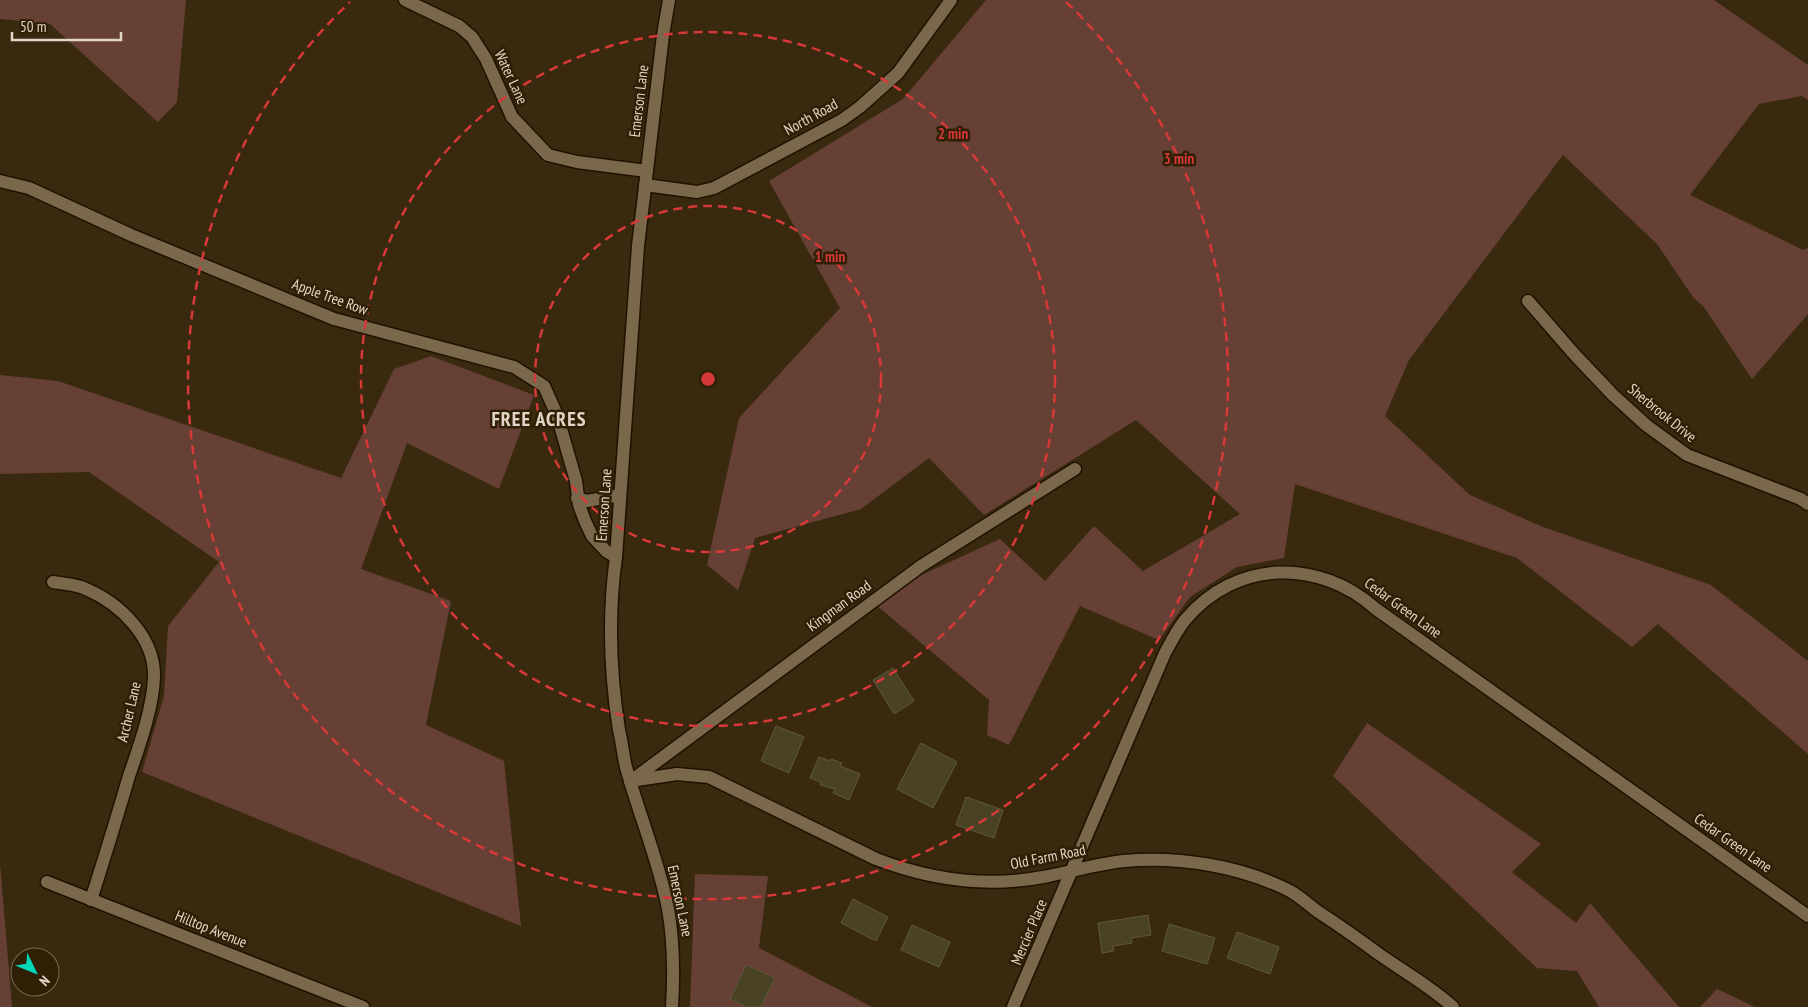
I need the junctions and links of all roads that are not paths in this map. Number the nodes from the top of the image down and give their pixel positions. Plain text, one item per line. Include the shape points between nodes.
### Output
1 (405, 0) edge
2 (669, 0) edge
3 (951, 0) edge
4 (647, 171) junction
5 (0, 181) edge
6 (645, 185) junction
7 (1528, 301) dead end
8 (1076, 469) dead end
9 (620, 495) junction
10 (577, 498) junction
11 (1808, 504) edge
12 (616, 557) junction
13 (53, 582) dead end
14 (630, 781) junction
15 (1074, 869) junction
16 (47, 882) dead end
17 (91, 900) junction
18 (1808, 916) edge
19 (363, 1007) edge
20 (672, 1007) edge
21 (1014, 1007) edge
22 (1453, 1007) edge

1 - 4 street, Water Lane via 459,26 472,37 486,59 512,117 548,155
2 - 4 street, Emerson Lane
3 - 6 street, North Road via 898,73 842,120 714,188 697,192
4 - 6 street, Emerson Lane
5 - 10 street, Apple Tree Row via 28,188 131,235 334,319 514,367 544,386 562,432 576,481
6 - 9 street, Emerson Lane
7 - 11 street, Sherbrook Drive via 1613,395 1646,425 1687,455
8 - 14 street, Kingman Road via 921,566
9 - 10 street via 587,501
9 - 12 street, Emerson Lane
10 - 12 street, Apple Tree Row via 592,536
12 - 14 street, Emerson Lane via 612,585 614,702
13 - 17 street, Archer Lane via 85,588 125,614 142,634 151,654 154,677 147,721
14 - 15 street, Old Farm Road via 677,774 709,777 876,859 931,877 988,883 1044,877
14 - 20 street, Emerson Lane via 668,909 673,943
15 - 18 street, Cedar Green Lane via 1165,653 1184,621 1203,602 1232,584 1264,574 1291,572 1331,580 1355,593
15 - 21 street, Mercier Place
15 - 22 street, Old Farm Road via 1125,861 1159,860 1227,869 1259,879 1290,892
16 - 17 street, Hilltop Avenue
17 - 19 street, Hilltop Avenue

